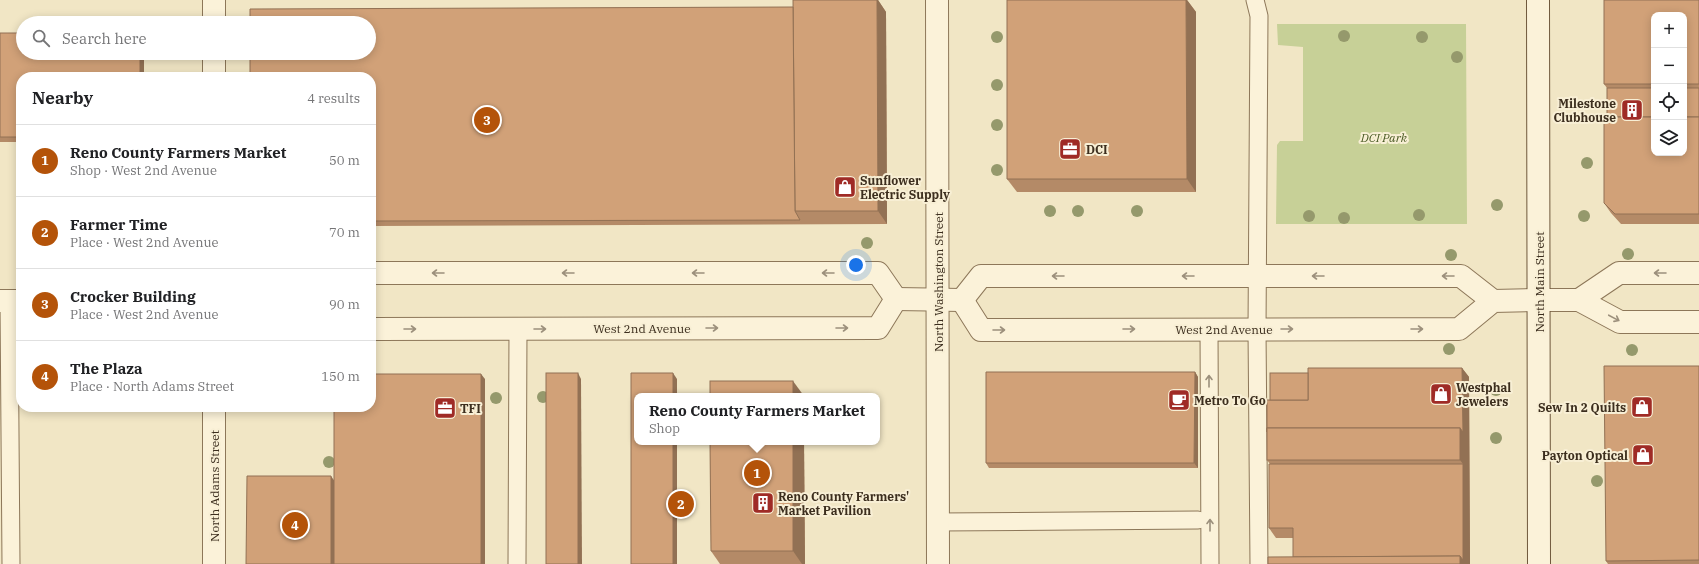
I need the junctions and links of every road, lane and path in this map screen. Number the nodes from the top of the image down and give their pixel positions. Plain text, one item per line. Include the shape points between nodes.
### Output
1 (214, 0) edge
2 (937, 0) edge
3 (1255, 0) edge
4 (1538, 0) edge
5 (214, 16) edge
6 (214, 60) edge
7 (214, 72) edge
8 (376, 273) edge
9 (1699, 273) edge
10 (1258, 275) junction
11 (896, 299) junction
12 (938, 299) junction
13 (962, 300) junction
14 (1539, 300) junction
15 (1579, 300) junction
16 (10, 301) edge
17 (1493, 301) junction
18 (1699, 322) edge
19 (376, 329) edge
20 (518, 329) junction
21 (1209, 329) junction
22 (1257, 330) junction
23 (214, 412) edge
24 (1198, 520) dead end
25 (938, 522) junction
26 (11, 564) edge
27 (214, 564) edge
28 (517, 564) edge
29 (938, 564) edge
30 (1210, 564) edge
31 (1259, 564) edge
32 (1539, 564) edge

1 - 5 street
2 - 12 street, North Washington Street
3 - 10 lane via 1259,16
4 - 14 street, North Main Street
6 - 7 street
11 -> 8 street via 878,273
9 -> 15 street via 1619,273
10 -> 13 street via 981,276
17 -> 10 street via 1461,276
10 - 22 lane
11 - 12 street
20 -> 11 street, West 2nd Avenue via 878,328
12 - 13 street
12 - 25 street, North Washington Street
13 -> 21 street, West 2nd Avenue via 981,330
14 - 15 street
14 - 17 street
14 - 32 street, North Main Street
15 -> 18 street via 1620,322
16 - 26 lane
22 -> 17 street, West 2nd Avenue via 1459,329
19 -> 20 street, West 2nd Avenue
20 - 28 lane
21 - 22 street, West 2nd Avenue
30 -> 21 lane
22 - 31 lane
23 - 27 street, North Adams Street
24 - 25 lane
25 - 29 street, North Washington Street

